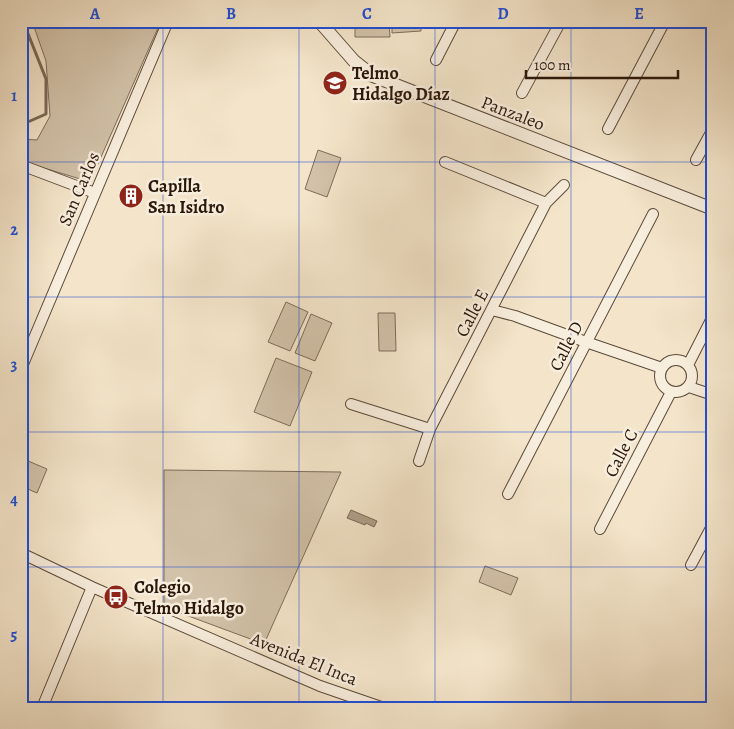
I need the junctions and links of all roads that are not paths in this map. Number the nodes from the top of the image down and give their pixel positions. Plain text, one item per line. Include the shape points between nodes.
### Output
1 (168, 21) edge
2 (319, 21) edge
3 (456, 21) edge
4 (561, 21) edge
5 (665, 21) edge
6 (436, 60) dead end
7 (522, 93) dead end
8 (608, 128) dead end
9 (713, 128) edge
10 (696, 160) dead end
11 (445, 162) dead end
12 (21, 165) edge
13 (564, 185) dead end
14 (95, 193) junction
15 (546, 203) junction
16 (713, 210) edge
17 (653, 214) dead end
18 (492, 310) junction
19 (713, 316) edge
20 (586, 342) junction
21 (688, 365) junction
22 (662, 368) junction
23 (21, 369) edge
24 (689, 387) junction
25 (671, 392) junction
26 (713, 395) edge
27 (352, 404) dead end
28 (430, 429) junction
29 (419, 461) dead end
30 (508, 494) dead end
31 (713, 524) edge
32 (600, 529) dead end
33 (21, 553) edge
34 (692, 565) dead end
35 (92, 587) junction
36 (366, 705) edge
37 (42, 708) edge
38 (384, 708) edge

1 - 14 street, San Carlos
2 - 16 street, Panzaleo via 354,61 373,76
3 - 6 street
4 - 7 street
5 - 8 street
9 - 10 street
11 - 15 street
12 - 14 street
13 - 15 street, Calle E
14 - 23 street, San Carlos
15 - 18 street, Calle E
17 - 20 street, Calle D
18 - 20 street
18 - 28 street, Calle E
19 - 21 street
20 - 22 street
20 - 30 street, Calle D
21 - 22 street via 675,360
21 - 24 street via 692,374
22 - 25 street via 661,382
24 - 25 street via 681,392
24 - 26 street
25 - 32 street, Calle C
27 - 28 street
28 - 29 street, Calle E
31 - 34 street
33 - 35 street, Avenida El Inca
35 - 36 street, Avenida El Inca
35 - 37 street
36 - 38 street, Avenida El Inca

